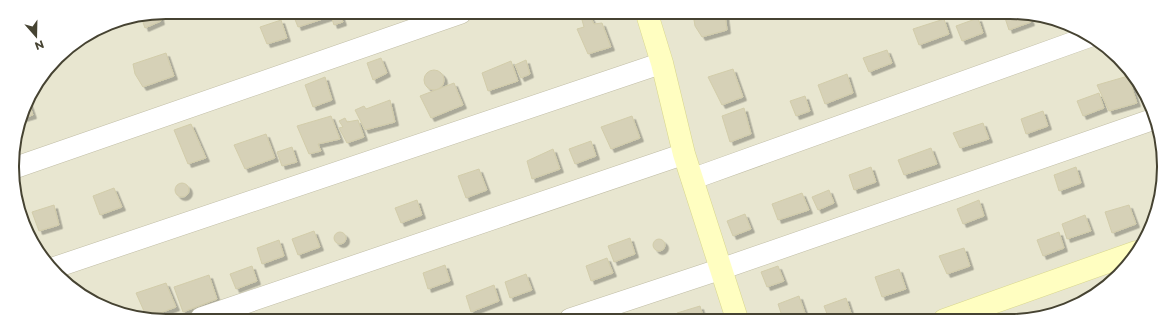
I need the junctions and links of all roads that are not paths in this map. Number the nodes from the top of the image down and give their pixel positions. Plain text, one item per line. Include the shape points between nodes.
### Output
1 (443, 19) edge
2 (649, 19) edge
3 (1083, 39) edge
4 (662, 63) junction
5 (1150, 121) edge
6 (684, 154) junction
7 (19, 166) edge
8 (692, 179) junction
9 (1128, 255) edge
10 (58, 266) edge
11 (720, 269) junction
12 (213, 314) edge
13 (585, 314) edge
14 (735, 314) edge
15 (961, 314) edge

1 - 7 street
2 - 4 street
3 - 8 street
4 - 6 street
4 - 10 street
5 - 11 street
6 - 8 street
6 - 12 street
8 - 11 street
9 - 15 street
11 - 13 street
11 - 14 street

